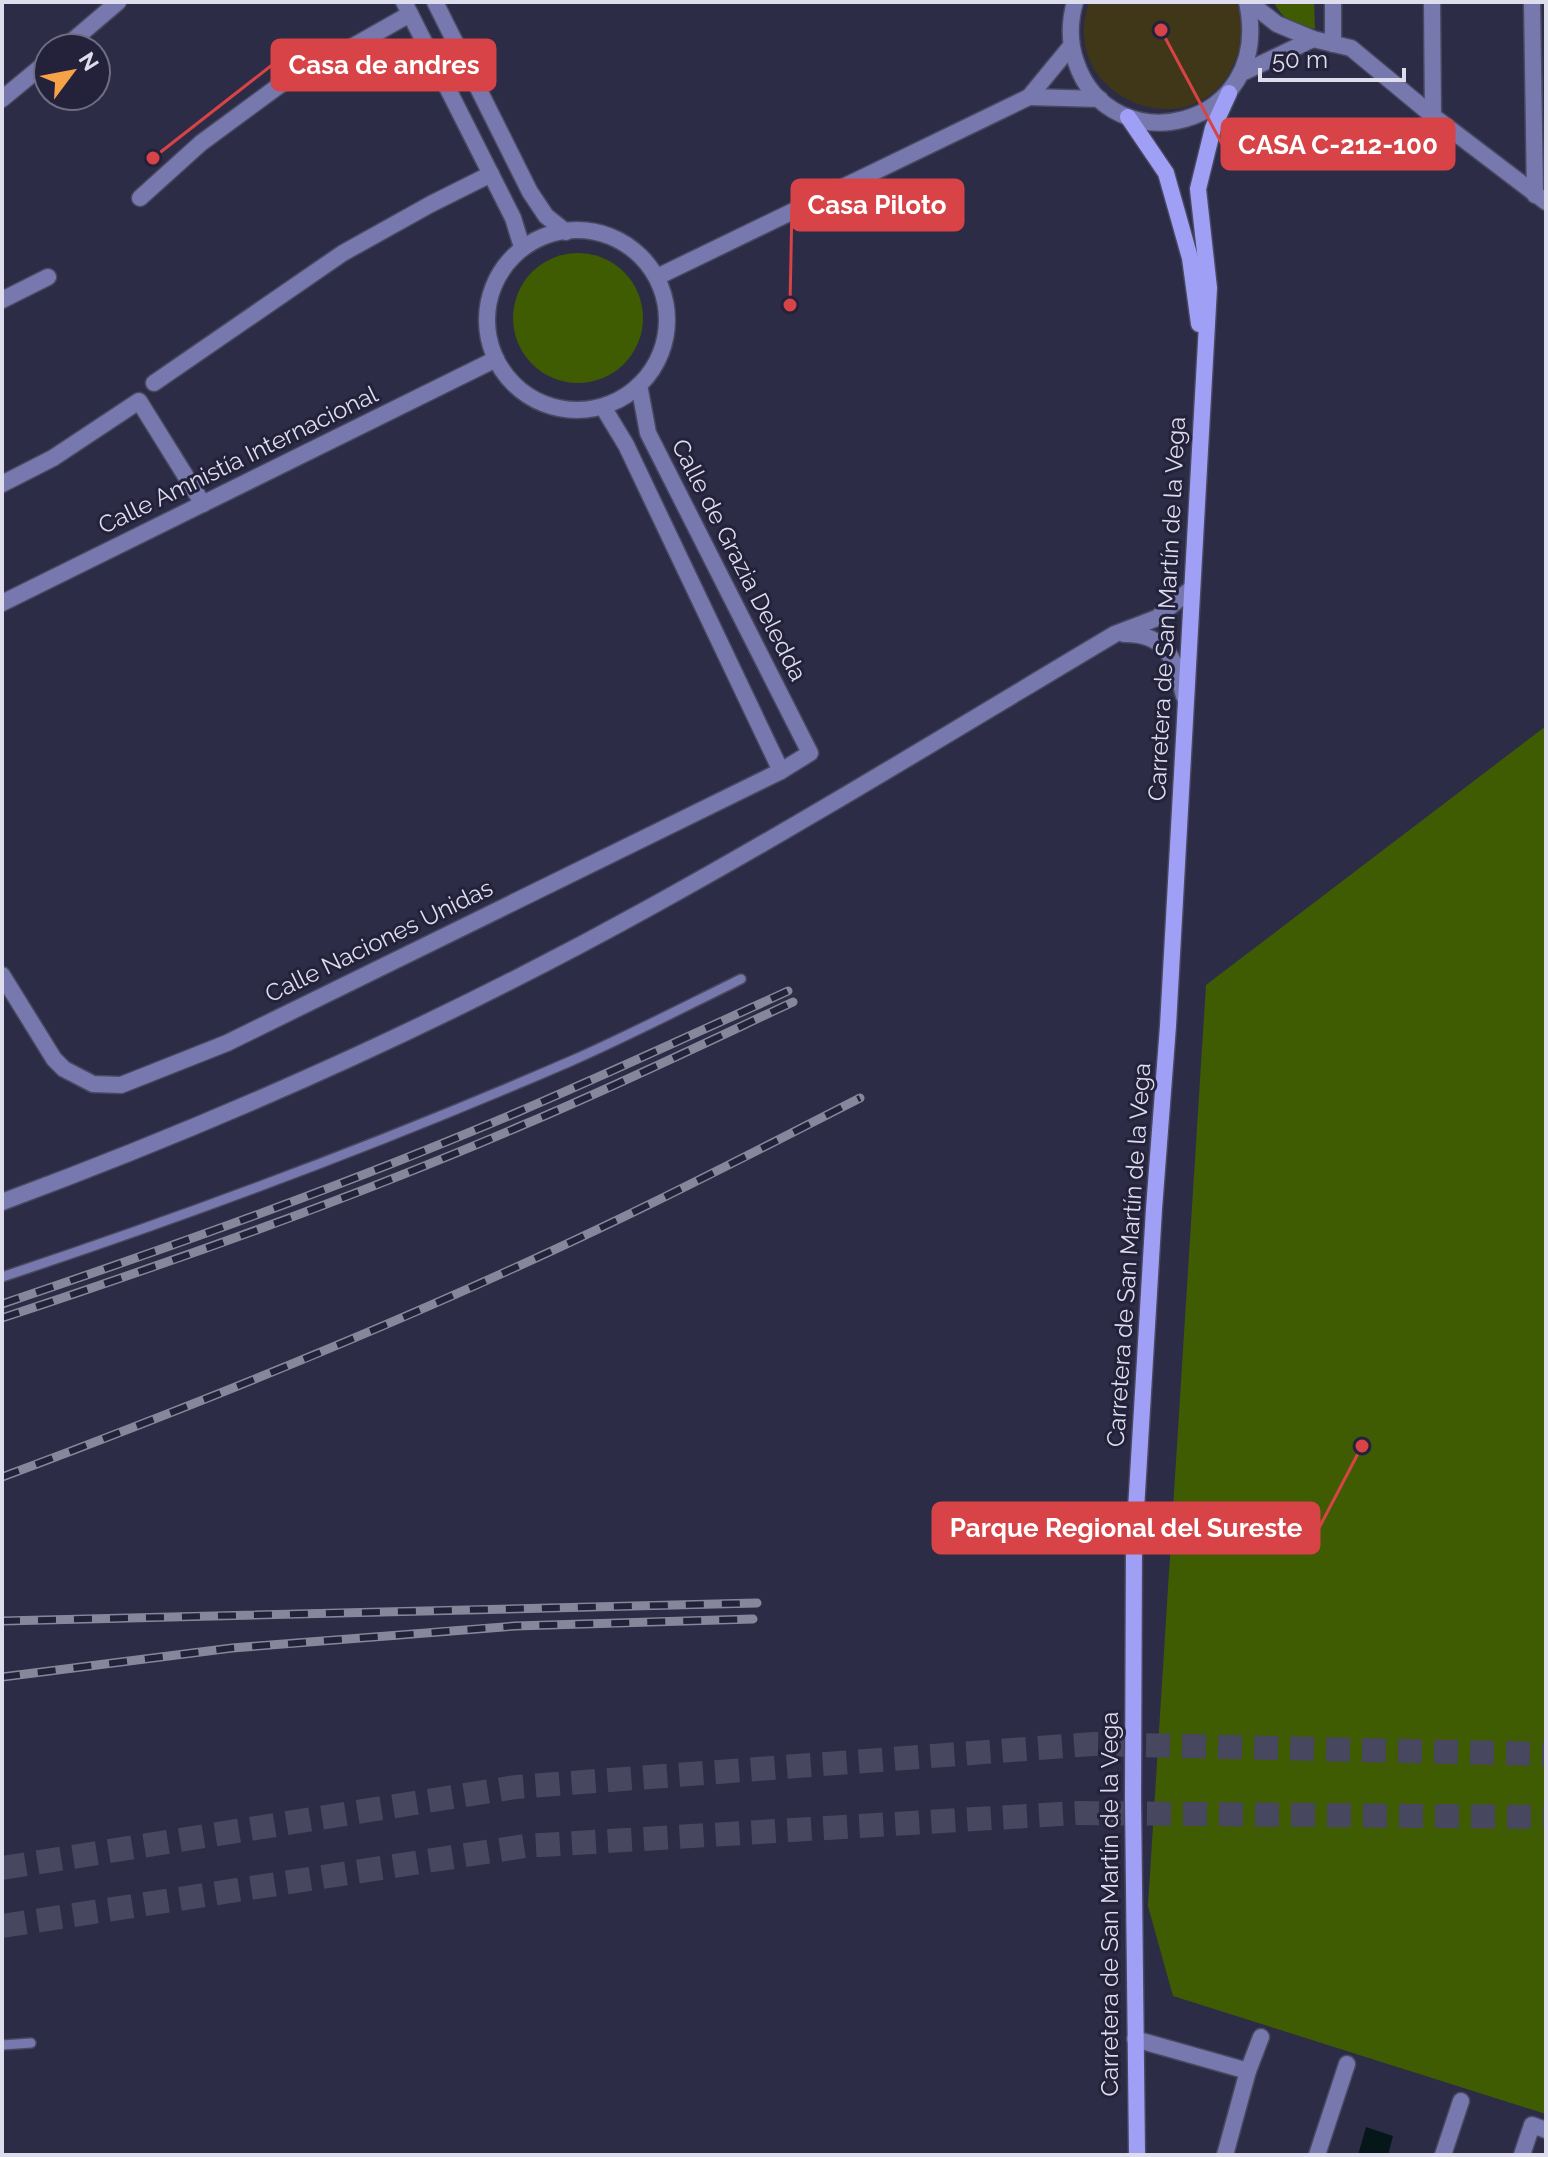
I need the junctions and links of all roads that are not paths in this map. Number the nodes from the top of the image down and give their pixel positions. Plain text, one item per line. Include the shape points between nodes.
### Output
1 (118, 2) edge
2 (435, 2) edge
3 (1059, 2) edge
4 (1248, 2) edge
5 (1333, 2) edge
6 (1432, 2) edge
7 (1532, 2) edge
8 (407, 8) edge
9 (1073, 10) edge
10 (83, 32) edge
11 (1313, 39) junction
12 (1333, 44) junction
13 (1071, 46) junction
14 (1244, 72) junction
15 (32, 74) edge
16 (1229, 93) junction
17 (1029, 97) junction
18 (2, 99) edge
19 (1100, 99) junction
20 (1433, 116) junction
21 (1128, 117) junction
22 (491, 174) junction
23 (140, 198) dead end
24 (1541, 198) edge
25 (566, 232) junction
26 (522, 247) junction
27 (48, 277) dead end
28 (657, 277) junction
29 (2, 300) edge
30 (496, 359) junction
31 (1204, 359) junction
32 (154, 383) dead end
33 (639, 385) junction
34 (603, 407) junction
35 (2, 484) edge
36 (203, 504) junction
37 (1192, 588) junction
38 (2, 603) edge
39 (1115, 634) junction
40 (1186, 702) junction
41 (810, 753) joint
42 (781, 771) junction
43 (2, 975) edge
44 (741, 979) dead end
45 (2, 1202) edge
46 (2, 1277) edge
47 (1261, 2037) dead end
48 (1135, 2039) junction
49 (31, 2043) dead end
50 (2, 2045) edge
51 (1347, 2064) dead end
52 (1248, 2071) junction
53 (1461, 2101) dead end
54 (1539, 2127) edge
55 (1137, 2155) edge
56 (1225, 2155) edge
57 (1317, 2155) edge
58 (1443, 2155) edge
59 (1522, 2155) edge

1 - 10 street
2 - 25 street via 530,192 546,216
3 - 9 street
4 - 11 street via 1277,24
4 - 14 street via 1251,49
5 - 12 street
6 - 20 street
7 - 24 street
8 - 22 street
8 - 23 street via 334,57 288,79 201,143
9 - 13 street
11 - 12 street
11 - 14 street
12 - 20 street via 1351,48
13 - 17 street
13 - 19 street via 1080,72
14 - 16 street
15 - 18 street
16 - 21 street via 1182,121
16 - 31 street, Carretera de San Martín de la Vega via 1213,128 1198,189 1209,288
17 - 19 street
17 - 28 street
19 - 21 street
20 - 24 street
21 - 31 street, Carretera de San Martín de la Vega via 1166,173 1190,258
22 - 26 street
22 - 32 street via 343,253
25 - 26 street
25 - 28 street via 581,229 611,236 637,253
26 - 30 street via 501,270 488,298 486,328
27 - 29 street
28 - 33 street via 666,305 666,334 657,362
30 - 34 street via 528,397 578,411
30 - 36 street, Calle Amnistía Internacional
31 - 37 street, Carretera de San Martín de la Vega
33 - 34 street
33 - 41 street, Calle de Grazia Deledda via 648,433
34 - 42 street, Calle de Grazia Deledda
35 - 36 street via 53,458 139,401
36 - 38 street, Calle Amnistía Internacional
37 - 39 street via 1157,618
37 - 40 street, Carretera de San Martín de la Vega
39 - 40 street via 1146,635 1162,645 1177,668
39 - 45 street via 720,868 516,978 189,1130
40 - 48 street, Carretera de San Martín de la Vega via 1134,1543
41 - 42 street, Calle Naciones Unidas
42 - 43 street, Calle Naciones Unidas via 227,1043 121,1085 93,1084 64,1069
44 - 46 lane via 574,1060 354,1152
47 - 52 street
48 - 52 street
48 - 55 street, Carretera de San Martín de la Vega
49 - 50 lane
51 - 57 street
52 - 56 street
53 - 58 street
54 - 59 street

